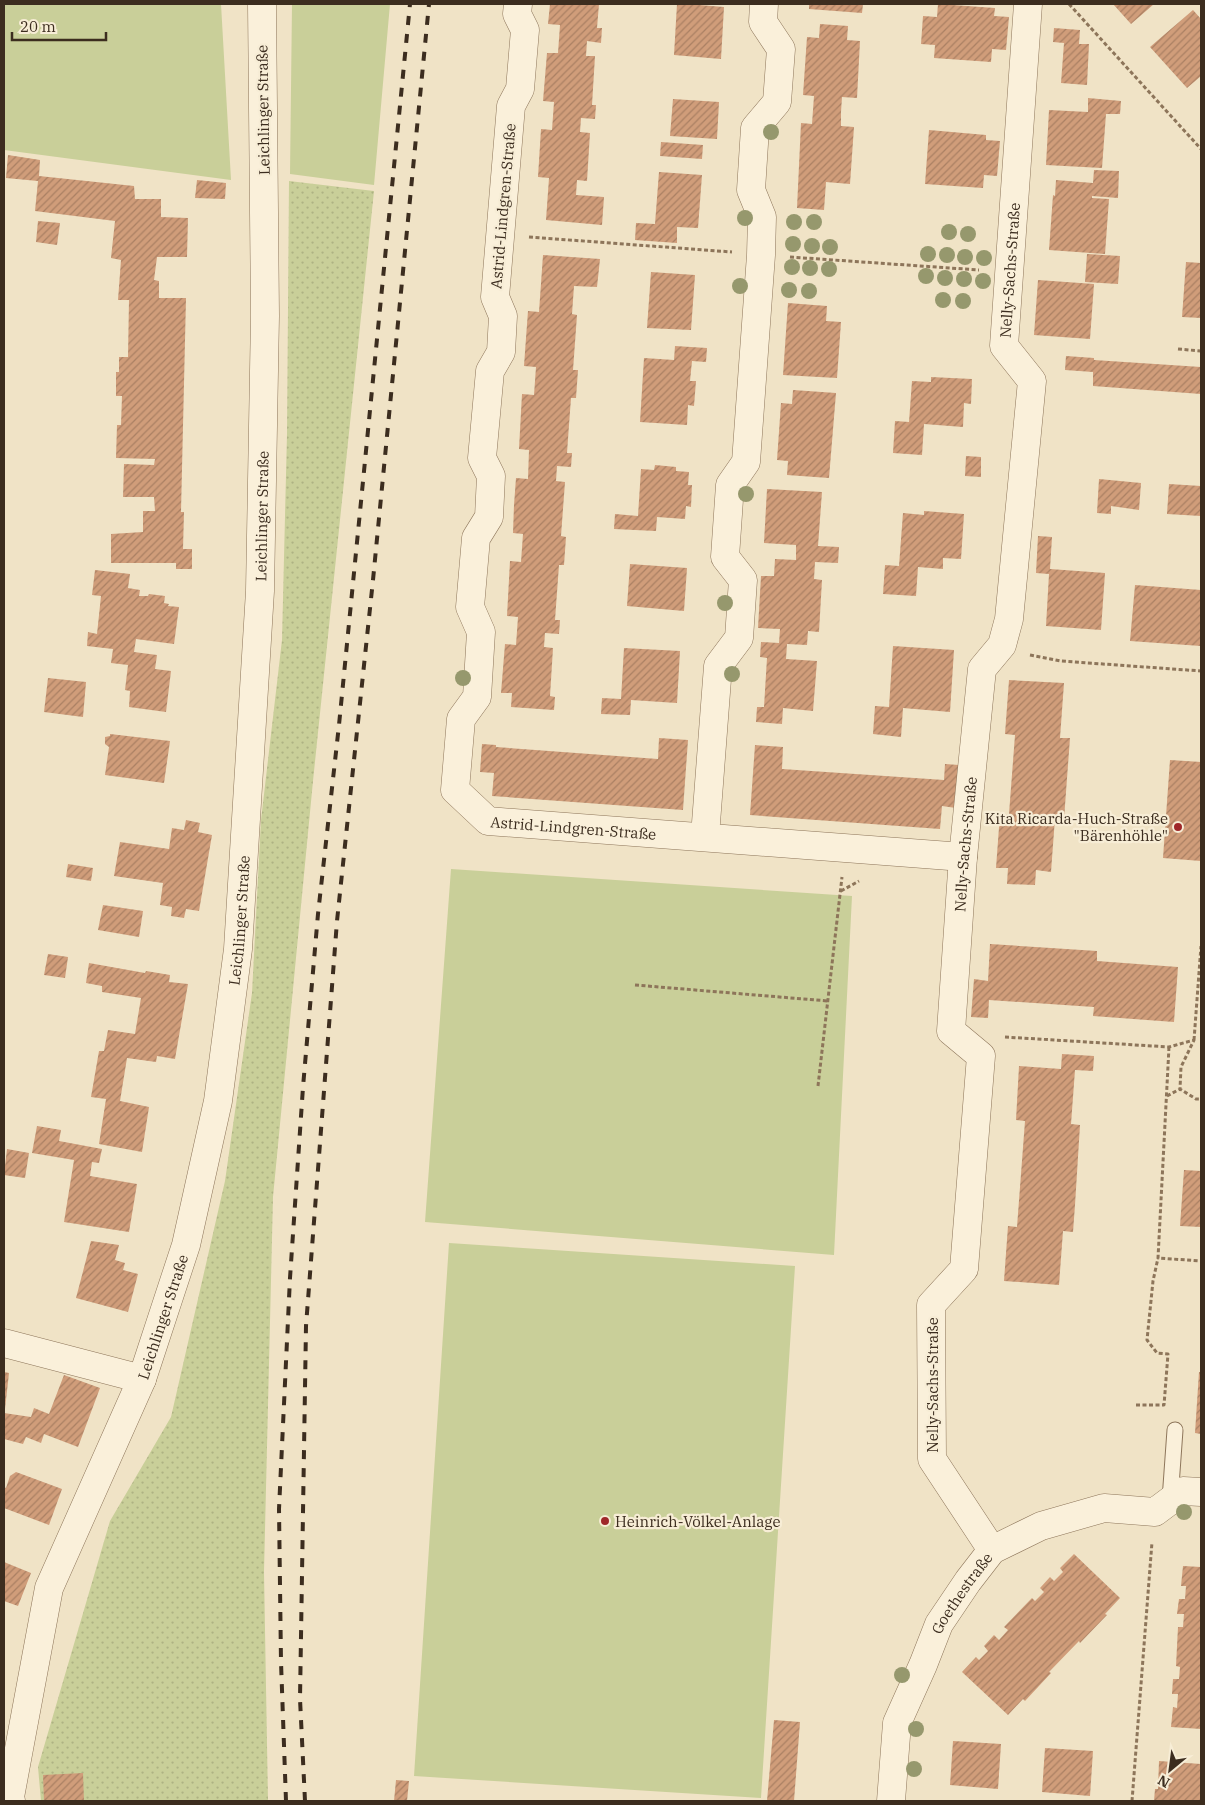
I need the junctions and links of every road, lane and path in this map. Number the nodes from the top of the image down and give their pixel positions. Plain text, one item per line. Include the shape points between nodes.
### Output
1 (262, 4) edge
2 (518, 4) edge
3 (764, 4) edge
4 (1028, 4) edge
5 (1069, 4) edge
6 (1201, 149) edge
7 (1178, 348) dead end
8 (1201, 351) edge
9 (1002, 645) junction
10 (1201, 671) edge
11 (705, 836) junction
12 (845, 847) junction
13 (963, 857) junction
14 (1201, 946) edge
15 (635, 985) dead end
16 (828, 1001) junction
17 (1194, 1040) junction
18 (965, 1042) junction
19 (1169, 1047) junction
20 (818, 1086) dead end
21 (1180, 1089) junction
22 (1166, 1096) junction
23 (1201, 1099) edge
24 (1158, 1258) junction
25 (1201, 1261) edge
26 (4, 1343) edge
27 (142, 1379) junction
28 (1136, 1405) dead end
29 (1175, 1430) dead end
30 (1201, 1492) edge
31 (1162, 1506) junction
32 (992, 1550) junction
33 (11, 1801) edge
34 (891, 1801) edge
35 (903, 1801) edge
36 (1132, 1801) edge

1 - 27 street, Leichlinger Straße via 266,316 260,581 238,949 218,1101 186,1245
2 - 11 street, Astrid-Lindgren-Straße via 517,14 525,30 520,89 511,106 496,297 503,316 501,343 490,371 482,458 491,476 489,517 476,538 470,607 481,632 477,697 461,719 455,790 488,821
3 - 11 street via 763,22 781,49 778,102 755,128 751,190 762,217 760,264 746,462 730,485 725,557 743,580 743,589 739,638 718,666
4 - 9 street, Nelly-Sachs-Straße via 1004,346 1032,381 1009,619
5 - 6 path
7 - 8 path
9 - 10 path via 1024,654 1061,661
9 - 13 street, Nelly-Sachs-Straße via 982,669
11 - 12 street, Astrid-Lindgren-Straße
12 - 13 street, Astrid-Lindgren-Straße
12 - 16 path
13 - 18 street, Nelly-Sachs-Straße via 951,1031
14 - 17 path
15 - 16 path
16 - 20 path
17 - 19 path
17 - 21 path via 1181,1067
18 - 19 path via 985,1035
18 - 32 street, Nelly-Sachs-Straße via 981,1056 964,1269 931,1305 932,1459
19 - 22 path
21 - 22 path
21 - 23 path
22 - 24 path
24 - 25 path
24 - 28 path via 1147,1340 1157,1353 1168,1354 1164,1405
26 - 27 street
27 - 33 street, Leichlinger Straße via 49,1588
29 - 31 lane
30 - 31 street, Goethestraße via 1183,1491
31 - 32 street, Goethestraße via 1104,1508 1042,1526
31 - 36 path
32 - 34 street, Goethestraße via 938,1624 897,1723
34 - 35 lane, Goethestraße

